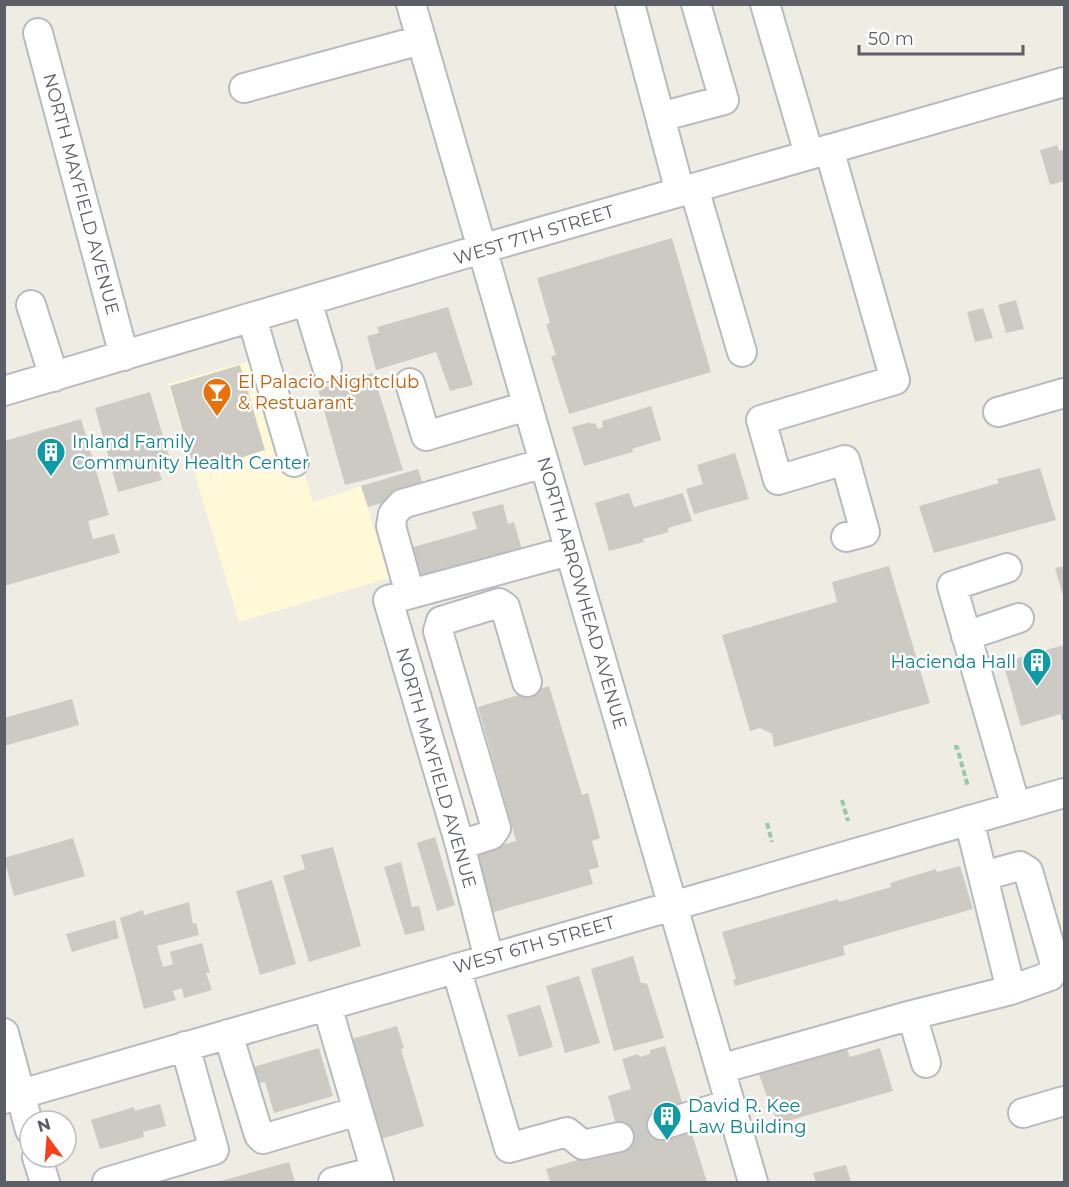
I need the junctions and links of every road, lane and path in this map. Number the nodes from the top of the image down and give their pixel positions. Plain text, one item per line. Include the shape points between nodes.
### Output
1 (411, 4) edge
2 (630, 4) edge
3 (696, 4) edge
4 (765, 4) edge
5 (38, 33) dead end
6 (421, 40) junction
7 (1065, 82) edge
8 (244, 88) dead end
9 (660, 117) junction
10 (819, 152) junction
11 (687, 190) junction
12 (481, 249) junction
13 (307, 301) junction
14 (31, 305) dead end
15 (252, 318) junction
16 (742, 352) dead end
17 (124, 356) junction
18 (327, 366) dead end
19 (54, 377) junction
20 (410, 383) dead end
21 (4, 391) edge
22 (1065, 393) edge
23 (527, 406) junction
24 (998, 412) dead end
25 (294, 462) dead end
26 (544, 463) junction
27 (846, 537) dead end
28 (569, 551) junction
29 (1007, 568) dead end
30 (410, 594) junction
31 (1019, 618) dead end
32 (966, 636) junction
33 (527, 682) dead end
34 (1063, 714) dead end
35 (1065, 720) edge
36 (954, 747) dead end
37 (968, 787) dead end
38 (1065, 793) edge
39 (842, 800) dead end
40 (1016, 807) junction
41 (969, 820) junction
42 (848, 821) dead end
43 (767, 823) dead end
44 (772, 842) dead end
45 (460, 845) junction
46 (983, 876) junction
47 (674, 905) junction
48 (489, 958) junction
49 (456, 968) junction
50 (1011, 990) junction
51 (327, 1006) junction
52 (912, 1015) junction
53 (4, 1033) edge
54 (228, 1034) junction
55 (185, 1046) junction
56 (926, 1063) dead end
57 (720, 1069) junction
58 (13, 1096) edge
59 (1065, 1101) edge
60 (730, 1104) junction
61 (358, 1111) junction
62 (1023, 1113) dead end
63 (662, 1125) tunnel mouth
64 (619, 1137) tunnel mouth
65 (378, 1177) edge
66 (107, 1182) edge
67 (333, 1182) edge
68 (753, 1182) edge

1 - 6 street, NORTH ARROWHEAD AVENUE
2 - 9 street
3 - 9 street via 724,100
4 - 10 street
5 - 17 street, NORTH MAYFIELD AVENUE
6 - 8 street
6 - 12 street, NORTH ARROWHEAD AVENUE
7 - 10 street, WEST 7TH STREET
9 - 11 street
10 - 11 street, WEST 7TH STREET
10 - 27 street via 895,380 761,420 778,480 845,460 865,532
11 - 12 street, WEST 7TH STREET
11 - 16 street
12 - 13 street, WEST 7TH STREET
12 - 23 street, NORTH ARROWHEAD AVENUE
13 - 15 street, WEST 7TH STREET
13 - 18 street
14 - 19 street
15 - 17 street, WEST 7TH STREET
15 - 25 street
17 - 19 street, WEST 7TH STREET
19 - 21 street, WEST 7TH STREET
20 - 23 street via 426,436
22 - 24 street
23 - 26 street, NORTH ARROWHEAD AVENUE
26 - 28 street, NORTH ARROWHEAD AVENUE
26 - 30 street via 402,504 393,514 391,526
28 - 30 street
28 - 47 street, NORTH ARROWHEAD AVENUE
29 - 32 street via 952,586
30 - 45 street, NORTH MAYFIELD AVENUE via 388,600
31 - 32 street
32 - 40 street
33 - 45 street via 505,607 499,603 441,621 438,631 496,828 491,835
34 - 35 path
36 - 37 path
38 - 40 street, WEST 6TH STREET
39 - 42 path
40 - 41 street, WEST 6TH STREET
41 - 46 street
41 - 47 street, WEST 6TH STREET
43 - 44 path
45 - 48 street, NORTH MAYFIELD AVENUE
46 - 50 street
46 - 50 street via 1020,866 1028,871 1055,964 1050,976
47 - 48 street, WEST 6TH STREET
47 - 57 street, NORTH ARROWHEAD AVENUE
48 - 49 street, WEST 6TH STREET
49 - 51 street, WEST 6TH STREET
49 - 64 street via 509,1148 567,1132 583,1145
50 - 52 street
51 - 54 street, WEST 6TH STREET
51 - 61 street
52 - 56 street
52 - 57 street
53 - 58 street
54 - 55 street, WEST 6TH STREET
54 - 61 street via 263,1139
55 - 58 street, WEST 6TH STREET
55 - 66 street via 214,1150
57 - 60 street, NORTH ARROWHEAD AVENUE
59 - 62 street
60 - 63 street
60 - 68 street, NORTH ARROWHEAD AVENUE
61 - 65 street
65 - 67 street

